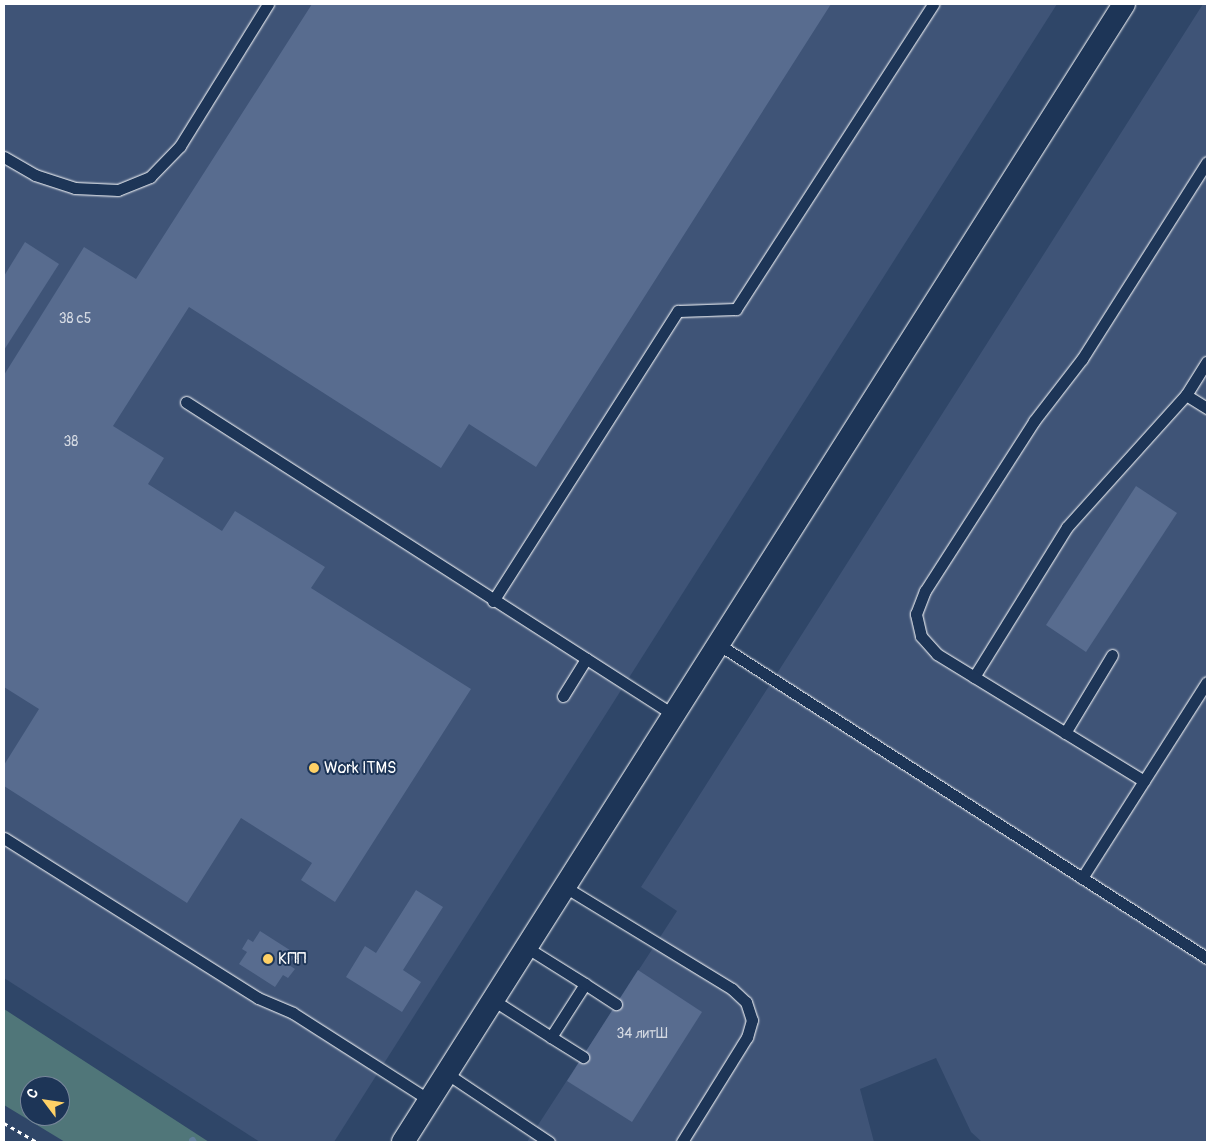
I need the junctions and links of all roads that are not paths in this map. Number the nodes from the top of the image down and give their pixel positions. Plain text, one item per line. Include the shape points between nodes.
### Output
1 (268, 4) edge
2 (933, 4) edge
3 (1124, 4) edge
4 (4, 157) edge
5 (1207, 162) edge
6 (1207, 362) edge
7 (1186, 395) junction
8 (186, 402) dead end
9 (1207, 408) edge
10 (493, 601) junction
11 (718, 644) junction
12 (1112, 655) dead end
13 (586, 659) junction
14 (974, 677) junction
15 (1207, 682) edge
16 (563, 696) dead end
17 (674, 715) junction
18 (1065, 733) junction
19 (1144, 782) junction
20 (4, 838) edge
21 (1082, 878) junction
22 (564, 887) junction
23 (526, 947) junction
24 (1207, 958) edge
25 (584, 984) junction
26 (493, 1000) junction
27 (616, 1004) dead end
28 (551, 1037) junction
29 (583, 1057) dead end
30 (446, 1073) junction
31 (429, 1100) junction
32 (403, 1142) edge
33 (549, 1142) edge
34 (682, 1142) edge

1 - 4 lane via 180,146 150,177 118,190 75,188 35,175
2 - 10 lane via 736,309 678,311
3 - 11 street
5 - 14 lane via 1082,359 1034,420 924,591 916,614 921,636 937,654
6 - 7 lane
7 - 9 lane
7 - 14 lane via 1067,527
8 - 10 lane
10 - 13 lane
11 - 17 street
11 - 21 lane
12 - 18 lane
13 - 16 lane
13 - 17 lane
14 - 18 lane
15 - 19 lane
17 - 22 street
18 - 19 lane
19 - 21 lane
20 - 31 lane via 258,998 292,1013
21 - 24 lane
22 - 23 street
22 - 34 lane via 732,989 746,1002 752,1020 747,1037
23 - 25 lane
23 - 26 street
25 - 27 lane
25 - 28 lane
26 - 28 lane
26 - 30 street
28 - 29 lane
30 - 31 street
30 - 33 lane
31 - 32 street

